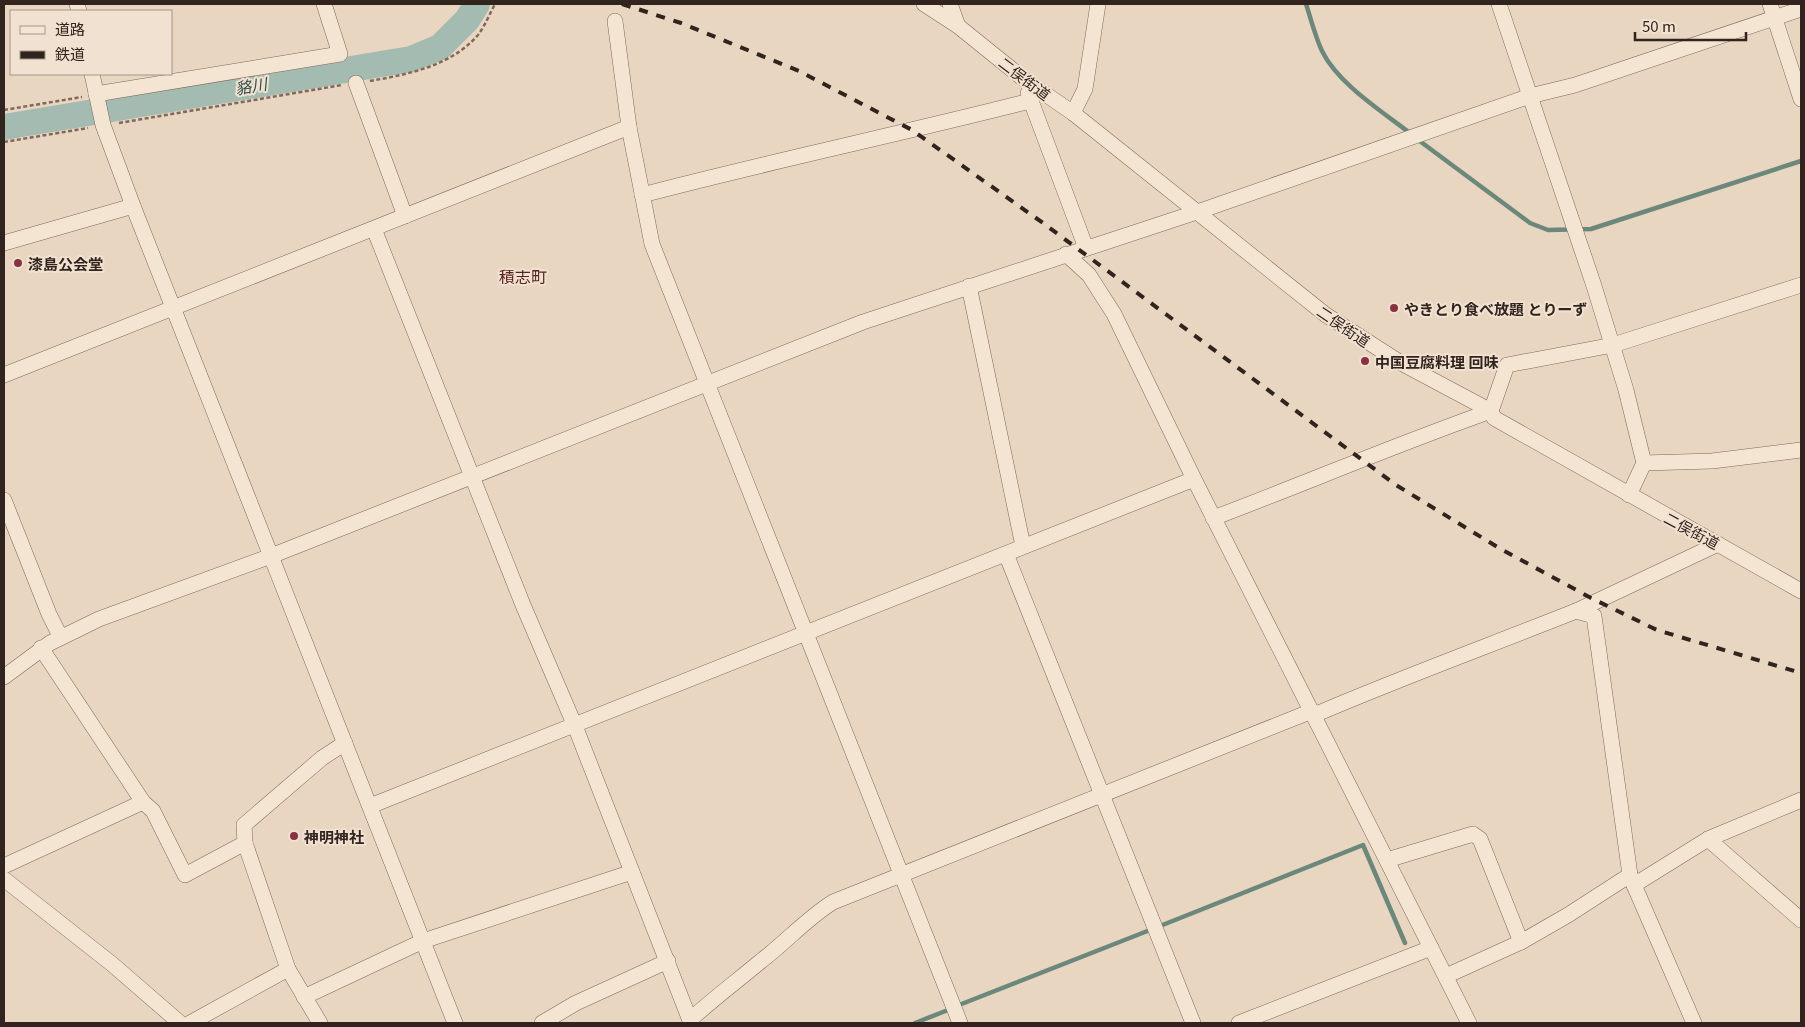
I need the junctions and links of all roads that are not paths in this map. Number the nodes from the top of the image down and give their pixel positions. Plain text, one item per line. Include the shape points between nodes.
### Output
1 (324, 4) edge
2 (924, 4) edge
3 (950, 4) edge
4 (1098, 4) edge
5 (1499, 4) edge
6 (1801, 9) edge
7 (1772, 11) edge
8 (615, 22) dead end
9 (958, 26) junction
10 (92, 75) edge
11 (1025, 80) junction
12 (356, 83) road end
13 (96, 94) junction
14 (1530, 96) junction
15 (1801, 99) edge
16 (1030, 101) junction
17 (1073, 114) junction
18 (629, 127) junction
19 (642, 195) junction
20 (133, 206) junction
21 (1197, 212) junction
22 (405, 216) junction
23 (374, 229) junction
24 (4, 243) edge
25 (1086, 248) junction
26 (1066, 254) junction
27 (1801, 285) edge
28 (969, 286) junction
29 (174, 310) junction
30 (1613, 345) junction
31 (4, 375) edge
32 (707, 385) junction
33 (1491, 411) junction
34 (1801, 450) edge
35 (1644, 463) junction
36 (472, 477) junction
37 (1194, 479) junction
38 (1629, 495) junction
39 (4, 500) edge
40 (1214, 518) junction
41 (1718, 544) junction
42 (1023, 546) junction
43 (1006, 554) junction
44 (271, 556) junction
45 (1801, 591) edge
46 (1576, 611) junction
47 (806, 634) junction
48 (60, 636) junction
49 (41, 648) junction
50 (4, 677) edge
51 (1313, 713) junction
52 (575, 726) junction
53 (345, 743) junction
54 (1102, 795) junction
55 (1801, 800) edge
56 (143, 802) junction
57 (370, 806) junction
58 (1708, 839) junction
59 (245, 843) junction
60 (1387, 860) junction
61 (4, 866) edge
62 (632, 872) junction
63 (901, 875) junction
64 (4, 879) edge
65 (1632, 880) junction
66 (1801, 920) edge
67 (423, 941) junction
68 (1521, 942) junction
69 (1431, 948) junction
70 (668, 961) junction
71 (288, 969) junction
72 (1446, 976) junction
73 (304, 997) junction
74 (691, 1022) edge
75 (180, 1023) edge
76 (190, 1023) edge
77 (320, 1023) edge
78 (456, 1023) edge
79 (542, 1023) edge
80 (960, 1023) edge
81 (1193, 1023) edge
82 (1239, 1023) edge
83 (1469, 1023) edge
84 (1694, 1023) edge

1 - 13 street via 340,54
2 - 9 street, 二俣街道
3 - 9 street
4 - 17 street via 1085,89
5 - 14 street
6 - 7 street
7 - 14 street via 1575,85
7 - 15 street
8 - 18 street
9 - 11 street, 二俣街道
10 - 13 street
11 - 16 street
11 - 17 street, 二俣街道
12 - 22 street
13 - 20 street via 102,125
14 - 21 street
14 - 30 street
16 - 19 street
16 - 25 street
17 - 21 street, 二俣街道
18 - 19 street
18 - 22 street
19 - 32 street via 652,244
20 - 24 street
20 - 29 street
21 - 25 street
21 - 33 street, 二俣街道 via 1326,315 1401,364
22 - 23 street
23 - 29 street
23 - 36 street
25 - 26 street
26 - 28 street
26 - 37 street via 1089,275 1114,314
27 - 30 street
28 - 32 street via 863,322
28 - 42 street
29 - 31 street
29 - 44 street
30 - 33 street via 1508,364
30 - 35 street
32 - 36 street
32 - 47 street
33 - 38 street, 二俣街道 via 1494,418
33 - 40 street
34 - 35 street via 1712,462
35 - 38 street
36 - 44 street
36 - 52 street
37 - 40 street
37 - 42 street
38 - 41 street, 二俣街道
39 - 48 street
40 - 51 street
41 - 45 street, 二俣街道
41 - 46 street
42 - 43 street
43 - 47 street
43 - 54 street
44 - 48 street
44 - 53 street
46 - 51 street
46 - 65 street via 1594,616
47 - 52 street
47 - 63 street
48 - 49 street
49 - 50 street
49 - 56 street
51 - 54 street
51 - 60 street
52 - 57 street
52 - 62 street
53 - 57 street
53 - 59 street via 322,758 244,825
54 - 63 street
54 - 81 street
55 - 58 street
56 - 59 street via 153,811 185,876
56 - 61 street
57 - 67 street
58 - 65 street
58 - 66 street
59 - 71 street
60 - 68 street via 1473,834 1480,839
60 - 69 street
62 - 67 street
62 - 70 street
63 - 74 street via 833,902 817,912 762,961 721,991
63 - 80 street
64 - 75 street via 112,964
65 - 68 street
65 - 84 street
67 - 73 street
67 - 78 street
68 - 72 street
69 - 72 street
69 - 82 street
70 - 74 street
70 - 79 street via 576,1003
71 - 73 street
71 - 76 street
72 - 83 street
73 - 77 street

